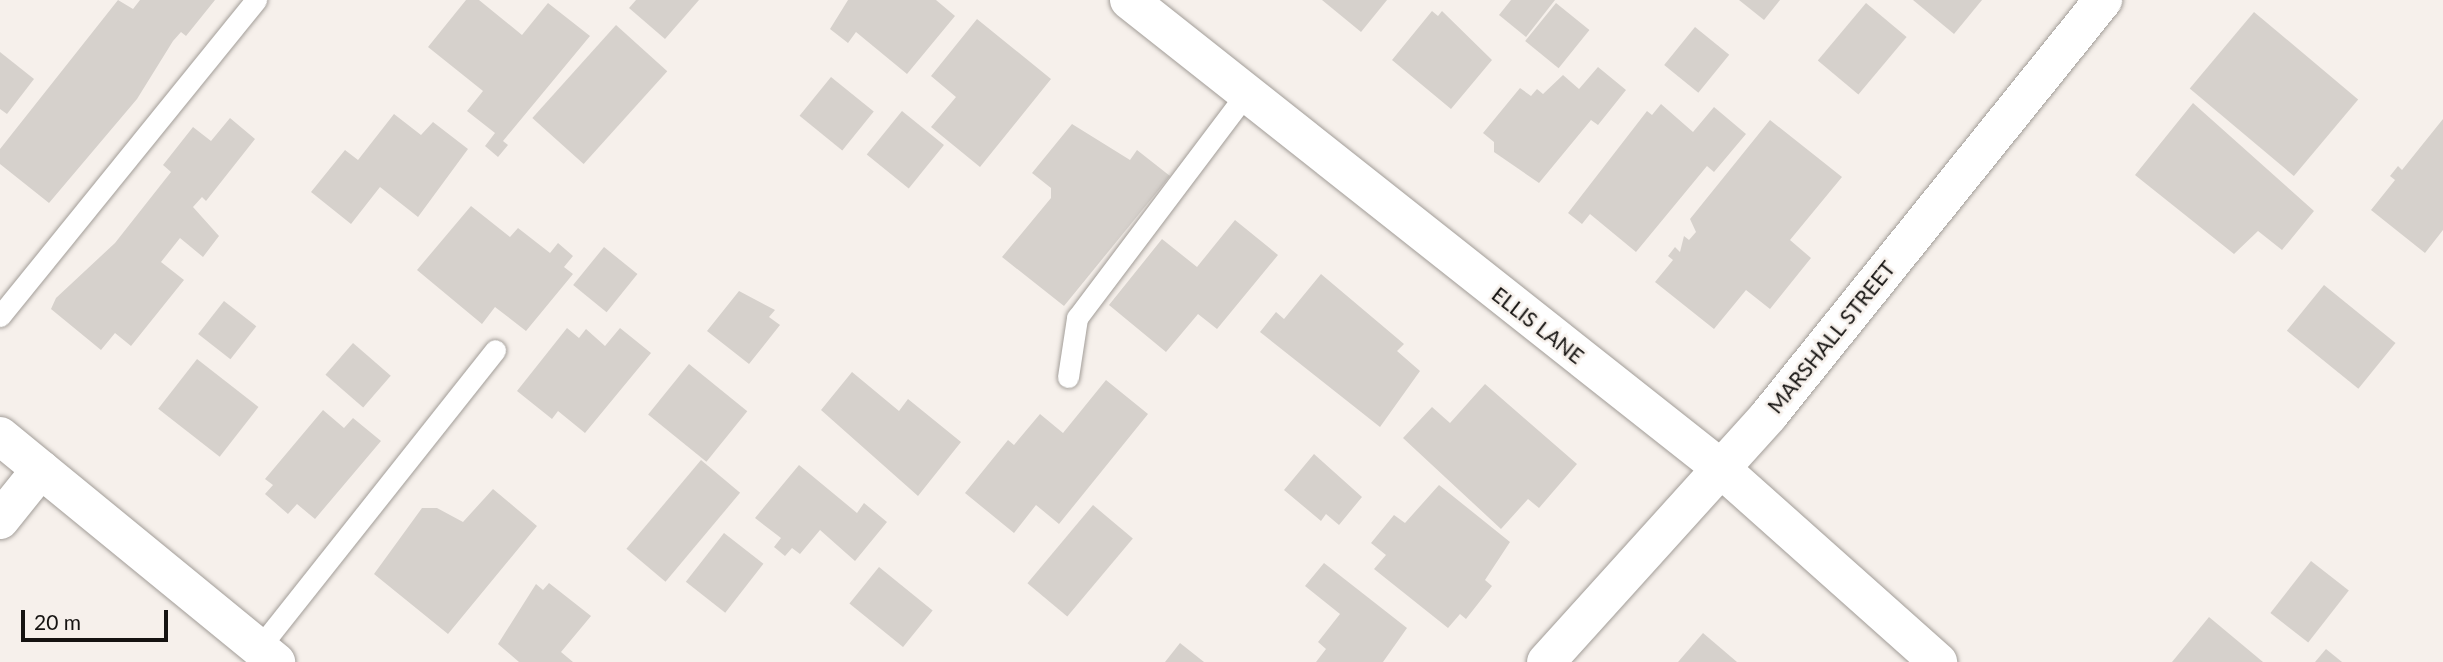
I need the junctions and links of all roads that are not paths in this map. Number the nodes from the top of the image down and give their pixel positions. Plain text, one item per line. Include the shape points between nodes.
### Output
1 (256, 0) edge
2 (1129, 0) edge
3 (2103, 0) edge
4 (1244, 96) junction
5 (0, 316) edge
6 (495, 350) dead end
7 (1068, 377) dead end
8 (0, 436) edge
9 (1718, 466) junction
10 (41, 469) junction
11 (0, 520) edge
12 (267, 655) edge
13 (1546, 662) edge
14 (1938, 662) edge

1 - 5 lane
2 - 4 street, ELLIS LANE
3 - 9 street, MARSHALL STREET via 1769,415
4 - 7 lane via 1077,318
4 - 9 street, ELLIS LANE
6 - 12 lane
8 - 10 street
9 - 13 street, MARSHALL STREET
9 - 14 street, ELLIS LANE
10 - 11 street
10 - 12 street

